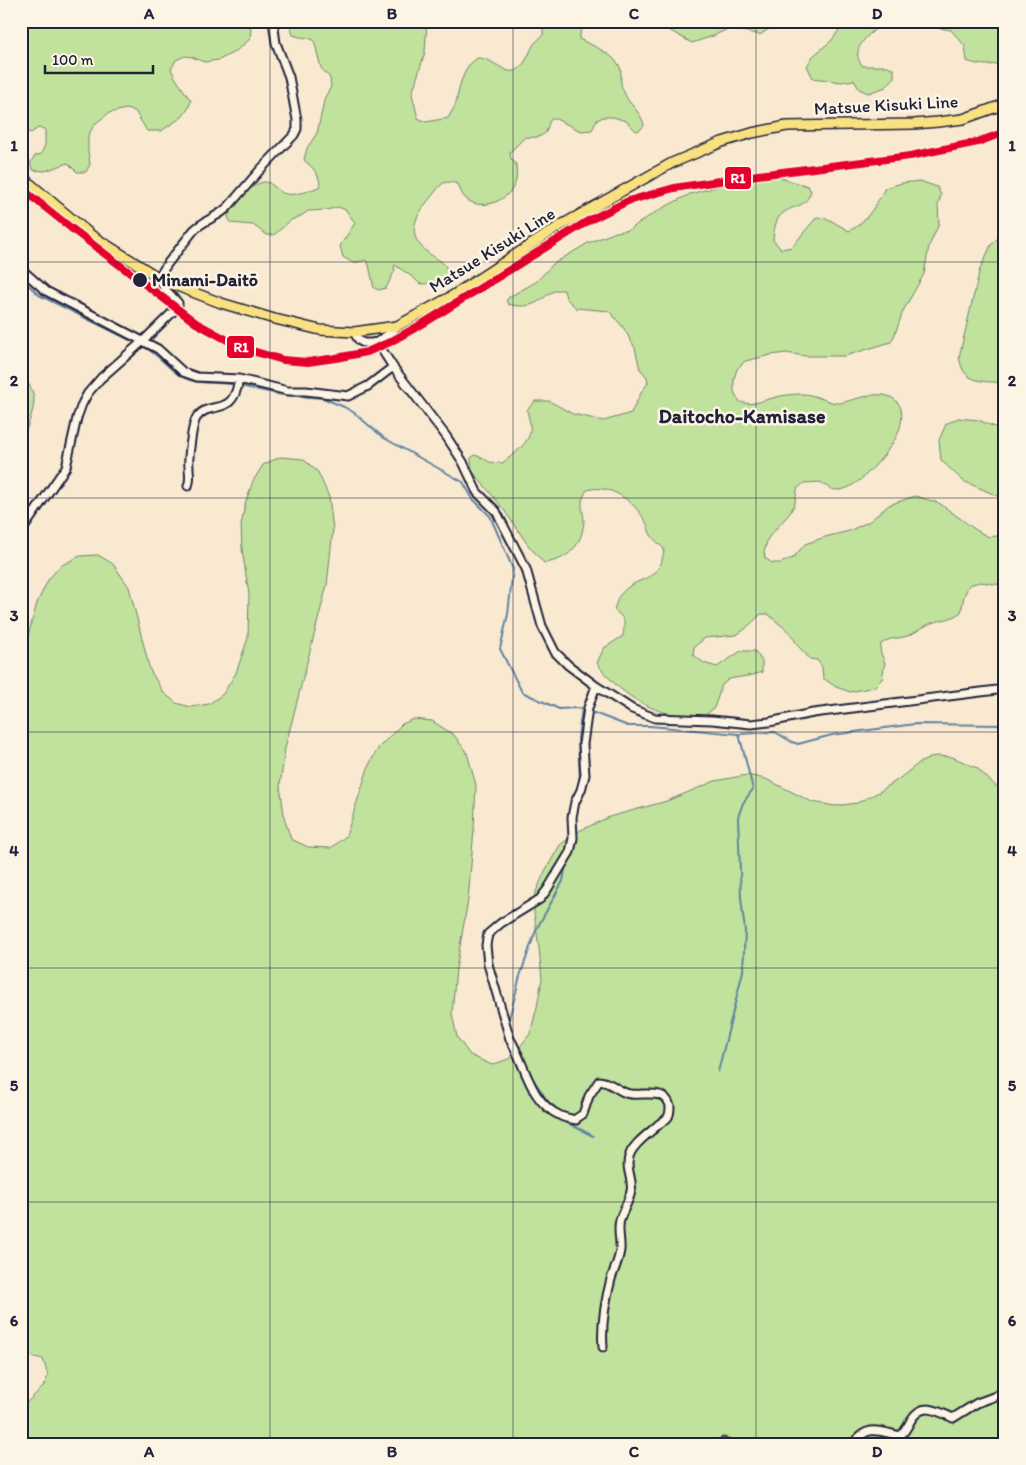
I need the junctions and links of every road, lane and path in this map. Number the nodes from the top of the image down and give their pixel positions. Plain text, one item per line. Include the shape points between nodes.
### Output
1 (273, 21) edge
2 (1005, 104) edge
3 (21, 176) edge
4 (21, 269) edge
5 (161, 279) junction
6 (397, 326) junction
7 (354, 332) junction
8 (377, 342) junction
9 (140, 343) junction
10 (393, 367) junction
11 (238, 383) junction
12 (188, 486) dead end
13 (21, 532) edge
14 (596, 686) junction
15 (1005, 689) edge
16 (603, 1347) dead end
17 (1005, 1388) edge
18 (853, 1444) edge

1 - 5 street via 298,120 296,132 228,208 194,230 168,263
2 - 6 main road, Matsue Kisuki Line via 963,119 914,124 787,126 722,142 672,163 558,226 452,296
3 - 5 main road, Matsue Kisuki Line via 91,235
4 - 9 street via 46,290
5 - 7 main road, Matsue Kisuki Line via 221,304 270,318 320,330
5 - 9 street via 179,306
6 - 7 main road, Matsue Kisuki Line
6 - 8 street
7 - 8 street via 365,344
8 - 10 street
9 - 11 street via 158,349 183,372
9 - 13 street via 88,393 77,418 66,467
10 - 11 street via 348,396
10 - 14 street via 446,436 477,492 496,511 526,569 542,626 555,652
11 - 12 street via 227,404 204,412 195,420
14 - 15 street via 632,709 655,718 736,724
14 - 16 street via 588,708 583,744 585,775 572,817 570,852 540,900 501,923 488,934 486,945 488,964 510,1039 529,1083 545,1104 559,1115 576,1120 583,1114 599,1081 607,1081 634,1095 651,1093 668,1101 668,1117 637,1144 628,1160 632,1189 619,1222 620,1250 603,1319
17 - 18 street via 953,1418 927,1409 917,1412 900,1436 866,1431

